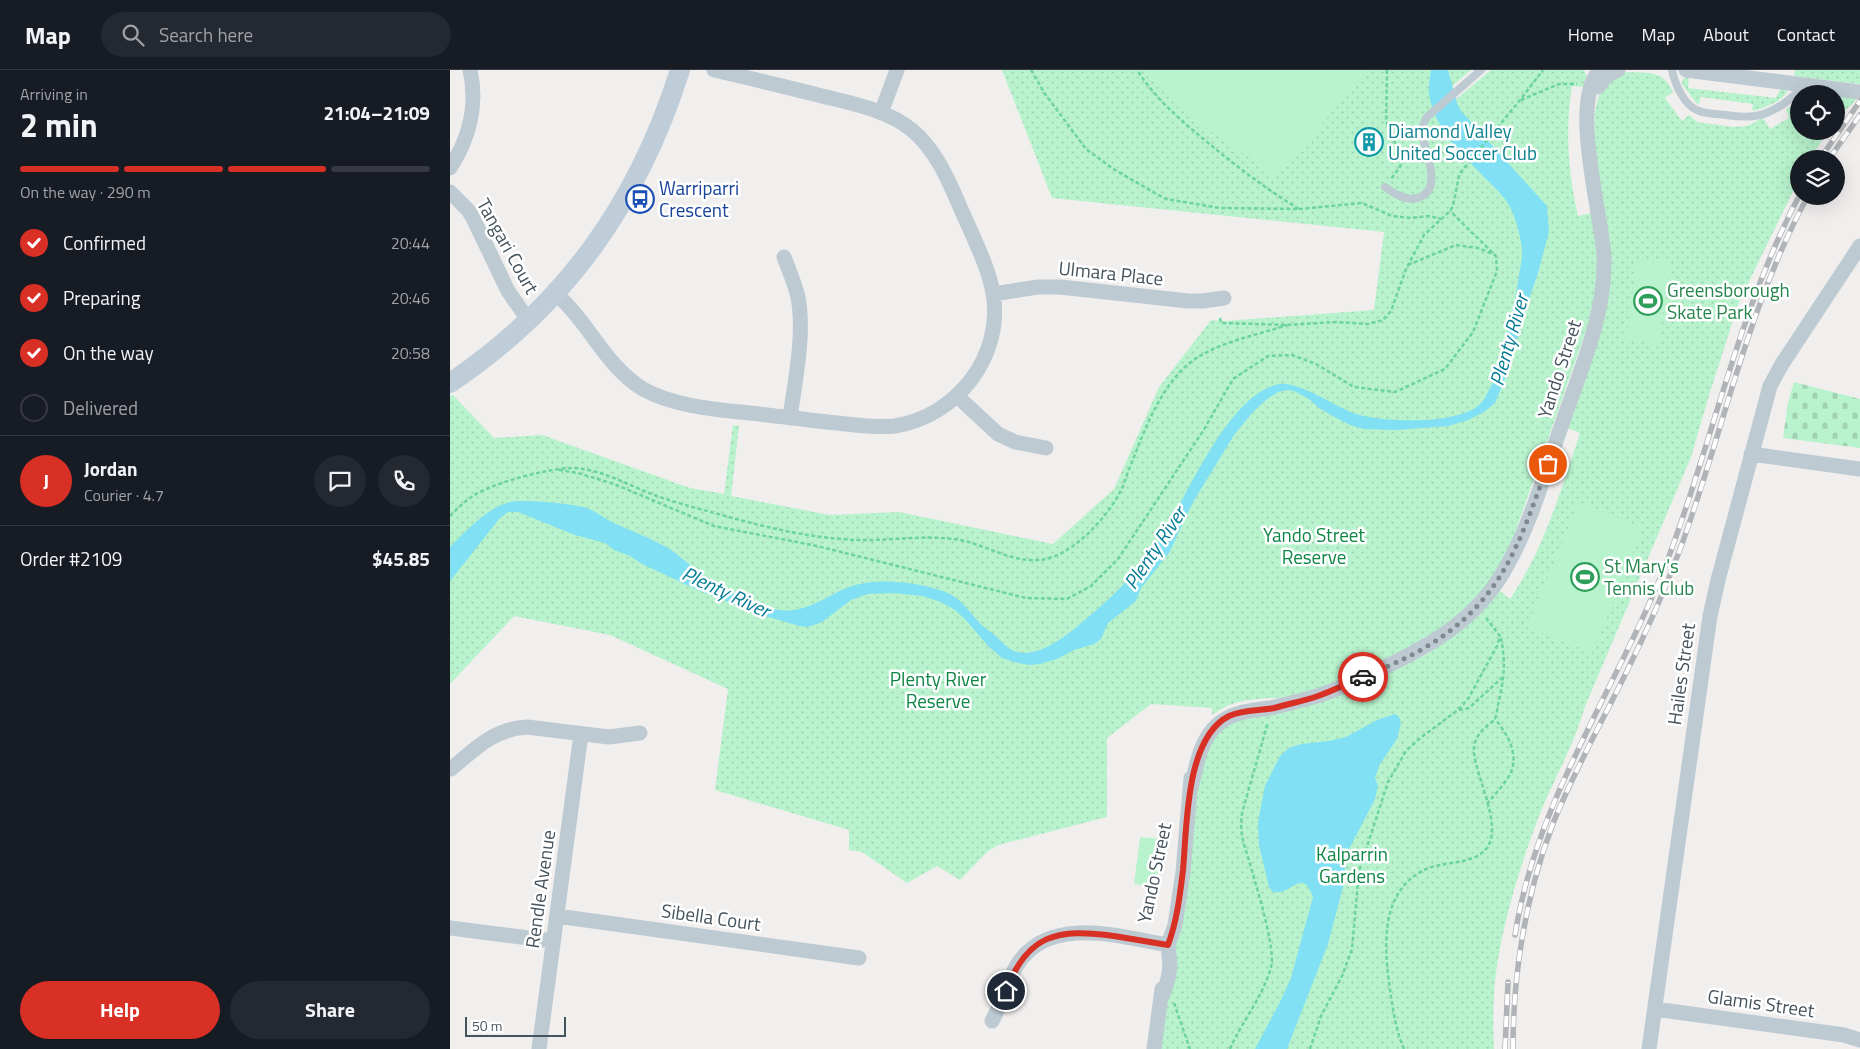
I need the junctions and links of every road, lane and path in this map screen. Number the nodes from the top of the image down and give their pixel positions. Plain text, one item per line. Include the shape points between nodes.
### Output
1 (470, 70) edge
2 (680, 70) edge
3 (714, 70) edge
4 (897, 70) edge
5 (1031, 70) edge
6 (1137, 70) edge
7 (1387, 70) edge
8 (1481, 70) edge
9 (1543, 70) edge
10 (1672, 70) edge
11 (1686, 70) edge
12 (1601, 74) edge
13 (1806, 85) edge
14 (1845, 90) edge
15 (1860, 92) edge
16 (1790, 98) edge
17 (1520, 100) junction
18 (882, 113) junction
19 (450, 168) edge
20 (1385, 187) joint
21 (450, 192) edge
22 (1299, 209) junction
23 (1450, 211) junction
24 (1440, 219) junction
25 (1860, 246) edge
26 (1496, 256) junction
27 (784, 257) dead end
28 (1408, 265) junction
29 (556, 294) junction
30 (993, 294) junction
31 (1224, 298) dead end
32 (1220, 318) dead end
33 (529, 321) junction
34 (1287, 325) junction
35 (450, 383) edge
36 (958, 396) junction
37 (790, 418) junction
38 (1046, 448) dead end
39 (1751, 454) junction
40 (1860, 469) edge
41 (559, 470) junction
42 (450, 516) edge
43 (1476, 608) junction
44 (1500, 636) junction
45 (1505, 676) junction
46 (1295, 702) junction
47 (1271, 708) junction
48 (1458, 710) junction
49 (1495, 719) junction
50 (640, 732) dead end
51 (582, 734) junction
52 (452, 768) dead end
53 (1191, 788) junction
54 (1487, 804) junction
55 (557, 916) junction
56 (450, 928) edge
57 (554, 941) junction
58 (1163, 944) junction
59 (859, 958) dead end
60 (1162, 997) junction
61 (1655, 1009) junction
62 (992, 1021) dead end
63 (1860, 1040) edge
64 (539, 1049) edge
65 (1154, 1049) edge
66 (1190, 1049) edge
67 (1230, 1049) edge
68 (1310, 1049) edge
69 (1404, 1049) edge
70 (1649, 1049) edge

1 - 19 street via 469,128
2 - 29 street via 657,136 623,204
3 - 18 street
4 - 18 street
5 - 22 path via 1086,148 1115,170 1166,199 1220,208
6 - 22 path via 1180,119 1236,165
7 - 20 path via 1386,121 1402,159
8 - 20 lane via 1427,117 1422,127 1431,178 1426,192 1409,199
9 - 17 path
10 - 16 lane via 1678,90 1699,111 1750,117 1764,114
11 - 13 street
12 - 17 path via 1565,82
12 - 43 street, Yando Street via 1588,128 1589,163 1604,258 1598,314 1517,547 1508,565
14 - 15 street
17 - 23 path via 1459,176
18 - 30 street via 912,130 942,168 987,271
21 - 33 street, Tangari Court via 473,218 508,291
22 - 24 path via 1362,203 1392,216
23 - 24 path
23 - 26 path
24 - 28 path via 1424,234
25 - 39 street, Hailes Street via 1775,375
26 - 28 path via 1478,248 1456,245
26 - 41 path via 1497,271 1473,332 1445,369 1395,392 1354,387 1316,364 1292,355 1268,356 1233,379 1203,432 1118,559 1091,586 1067,599 1026,598 817,546 714,526 614,484
27 - 37 street via 798,296 800,313
28 - 34 path via 1394,304 1383,320 1368,324
29 - 33 street
29 - 37 street via 568,304 616,367 656,395 693,405
30 - 31 street, Ulmara Place via 1060,286 1188,301
30 - 36 street via 994,317 987,351 978,370
32 - 34 path via 1222,323
33 - 35 street
34 - 41 path via 1212,350 1181,371 1153,411 1118,497 1079,541 1050,559 1021,559 955,539 857,540 816,536 701,510 589,470
36 - 37 street via 928,416 894,426
36 - 38 street via 998,434 1015,442
39 - 40 street
39 - 61 street, Hailes Street via 1713,599
41 - 42 path via 485,490 467,500
43 - 44 path
43 - 46 street, Yando Street via 1425,648 1336,689
44 - 45 path
44 - 48 path via 1471,694
45 - 48 path via 1469,708
45 - 49 path
46 - 47 street, Yando Street
46 - 53 street, Yando Street via 1236,705 1213,718 1195,746
47 - 53 street, Yando Street via 1237,713 1210,732 1198,757
47 - 67 path via 1241,824 1271,942 1272,965
48 - 68 path via 1406,751 1388,782 1359,870 1352,949 1321,1016
49 - 54 path via 1478,734 1474,751
49 - 54 path via 1505,730 1514,759 1511,773
50 - 51 street via 609,737
51 - 52 street via 527,727 503,731 478,746
51 - 55 street, Rendle Avenue
53 - 58 street, Yando Street
54 - 69 path via 1492,821 1490,842 1486,848 1473,858 1436,865 1414,876 1394,901 1386,934 1386,954 1394,1014
55 - 57 street, Rendle Avenue
55 - 59 street, Sibella Court
56 - 57 street
57 - 64 street, Rendle Avenue
58 - 60 street, Yando Street
58 - 62 street via 1080,932 1057,935 1025,955 1018,964
60 - 65 street, Yando Street
60 - 66 path via 1172,999 1175,1004
61 - 63 street, Glamis Street via 1844,1035
61 - 70 street, Hailes Street

